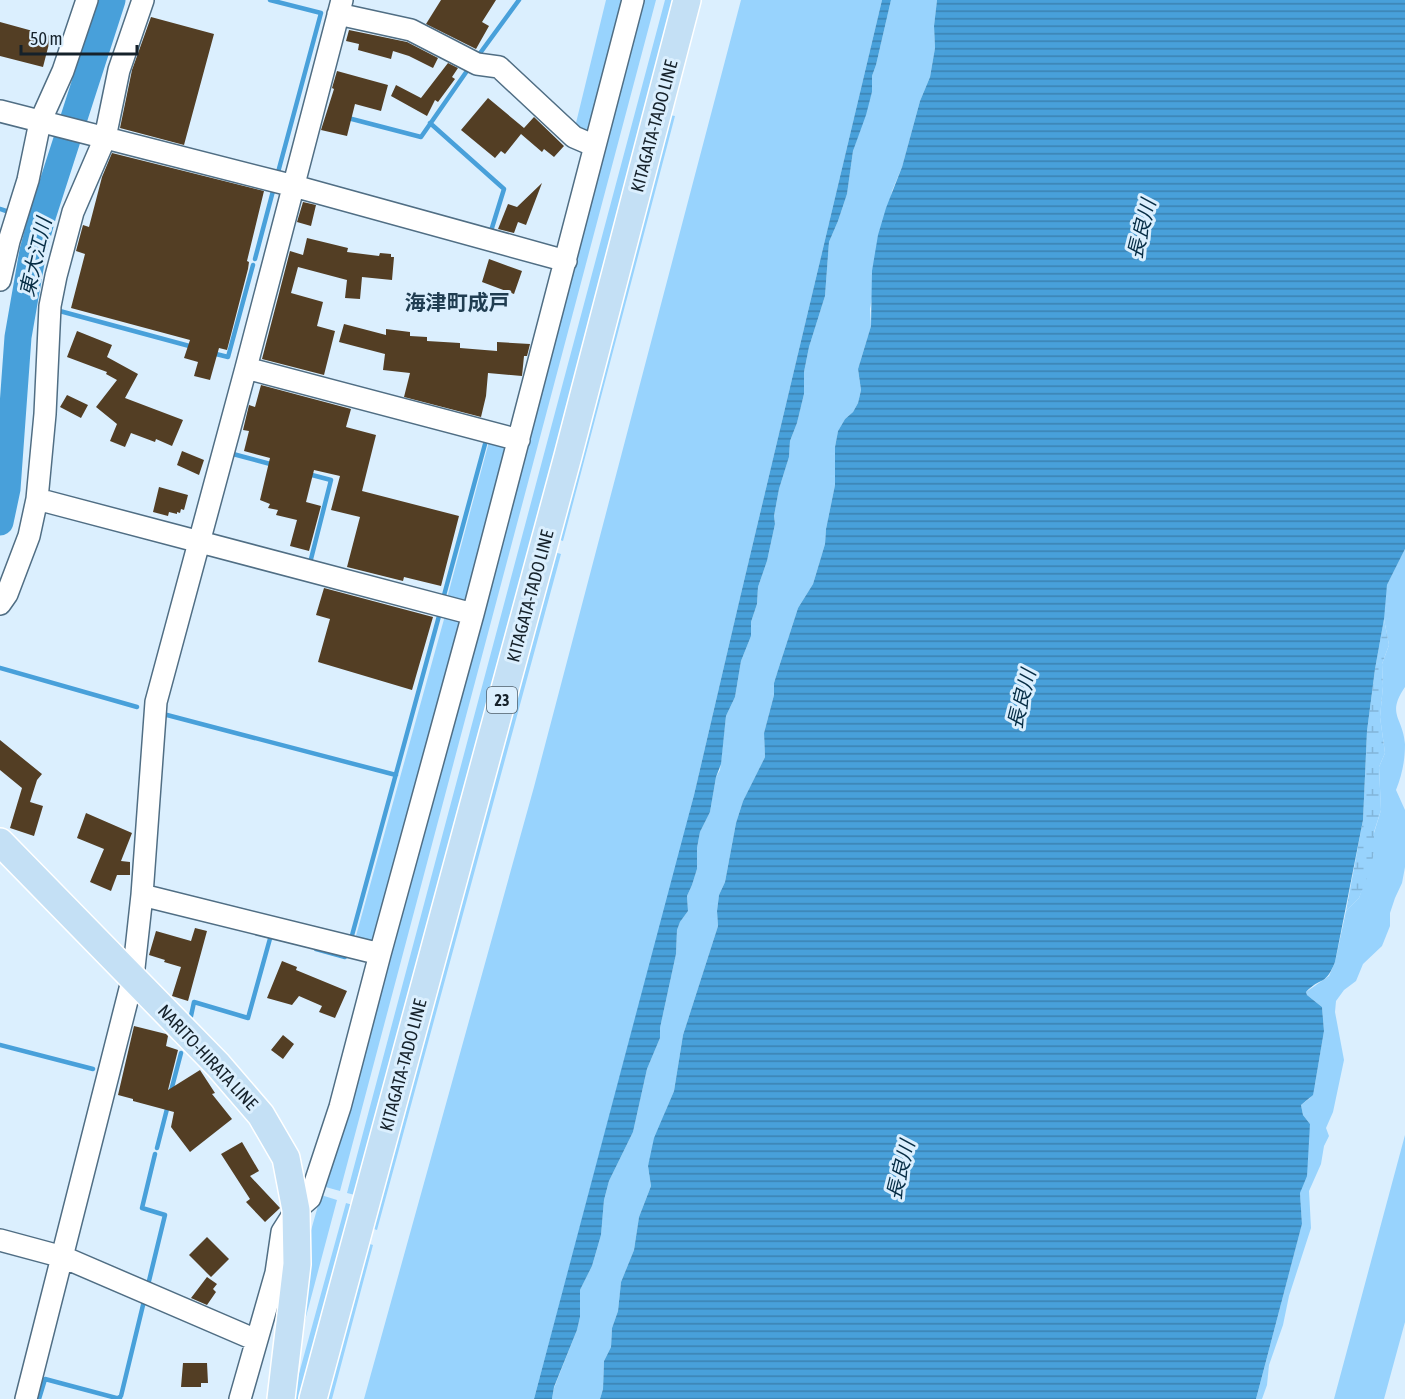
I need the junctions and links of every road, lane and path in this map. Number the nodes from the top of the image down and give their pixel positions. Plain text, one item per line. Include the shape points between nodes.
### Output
1 (87, 0) edge
2 (142, 0) edge
3 (633, 0) edge
4 (687, 0) edge
5 (340, 7) edge
6 (0, 111) edge
7 (46, 124) junction
8 (100, 137) junction
9 (595, 146) junction
10 (294, 186) junction
11 (566, 261) junction
12 (0, 280) edge
13 (246, 368) junction
14 (519, 440) junction
15 (37, 499) junction
16 (199, 541) junction
17 (0, 604) edge
18 (473, 614) junction
19 (0, 842) edge
20 (142, 896) junction
21 (380, 954) junction
22 (133, 978) junction
23 (296, 1210) junction
24 (0, 1240) edge
25 (63, 1257) junction
26 (256, 1340) junction
27 (26, 1399) edge
28 (240, 1399) edge
29 (280, 1399) edge
30 (313, 1399) edge

1 - 7 street
2 - 8 street
3 - 9 street
4 - 30 main road, KITAGATA-TADO LINE / 23
5 - 9 street via 411,30 477,64 499,67 574,137
5 - 10 street
6 - 7 street
7 - 8 street
7 - 12 street
8 - 10 street
8 - 15 street via 73,212 50,306
9 - 11 street
10 - 11 street
10 - 13 street
11 - 14 street
13 - 14 street
13 - 16 street
14 - 18 street
15 - 16 street
15 - 17 street via 29,536
16 - 18 street
16 - 20 street via 156,702
18 - 21 street
19 - 22 main road, NARITO-HIRATA LINE
20 - 21 street
20 - 22 street
21 - 23 street via 340,1107 310,1198
22 - 23 main road, NARITO-HIRATA LINE via 261,1115 286,1158
22 - 25 street
23 - 26 street via 282,1232 276,1273
23 - 29 main road, NARITO-HIRATA LINE via 297,1264
24 - 25 street
25 - 26 street
25 - 27 street
26 - 28 street

